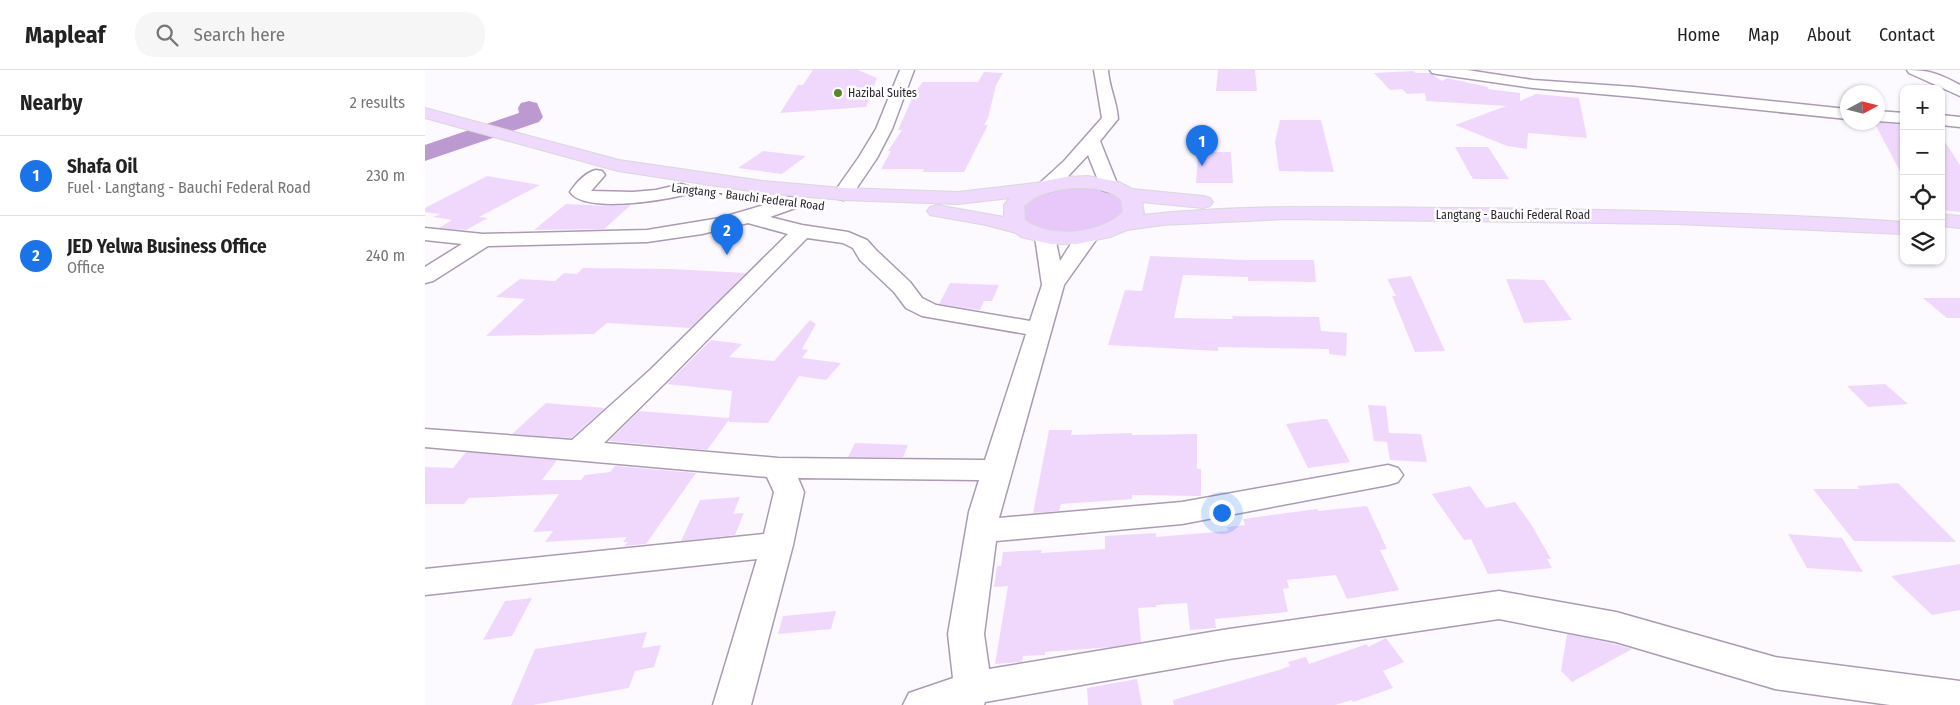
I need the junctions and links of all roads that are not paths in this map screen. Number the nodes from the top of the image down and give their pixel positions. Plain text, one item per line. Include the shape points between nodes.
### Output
1 (907, 70) edge
2 (1101, 70) edge
3 (1437, 70) edge
4 (1913, 70) edge
5 (1618, 76) dead end
6 (1960, 81) edge
7 (1944, 82) junction
8 (1960, 91) edge
9 (1634, 92) junction
10 (425, 113) edge
11 (1840, 113) edge
12 (1885, 117) edge
13 (1900, 118) edge
14 (1945, 120) edge
15 (1960, 122) edge
16 (425, 126) edge
17 (475, 135) junction
18 (1091, 140) junction
19 (1042, 188) junction
20 (1118, 190) junction
21 (843, 194) junction
22 (791, 203) junction
23 (1900, 217) edge
24 (751, 218) junction
25 (1945, 220) edge
26 (1960, 222) edge
27 (1123, 224) junction
28 (1900, 228) edge
29 (1024, 229) junction
30 (802, 231) junction
31 (1945, 231) edge
32 (1960, 232) edge
33 (425, 234) edge
34 (1045, 236) junction
35 (1088, 237) junction
36 (483, 240) junction
37 (425, 276) edge
38 (1053, 284) junction
39 (1038, 329) junction
40 (425, 438) edge
41 (579, 450) junction
42 (777, 468) junction
43 (997, 470) junction
44 (1388, 475) dead end
45 (981, 531) junction
46 (777, 545) junction
47 (425, 582) edge
48 (969, 696) edge
49 (1960, 698) edge
50 (731, 705) edge
51 (922, 705) edge

1 - 21 street via 884,129
2 - 18 street via 1109,118
3 - 9 street via 1533,84
4 - 7 street
5 - 9 street
6 - 7 street
7 - 8 street
9 - 11 street
10 - 17 main road, Langtang - Bauchi Federal Road
12 - 13 street
14 - 15 street
16 - 17 main road via 454,134
17 - 21 main road, Langtang - Bauchi Federal Road via 499,134 644,170 763,187
17 - 22 main road, Langtang - Bauchi Federal Road via 596,175 681,190
18 - 19 street via 1070,165
18 - 20 street
19 - 20 main road, Langtang - Bauchi Federal Road via 1086,182
19 - 21 main road, Langtang - Bauchi Federal Road via 958,198
19 - 29 main road via 1019,200 1012,212 1013,218
20 - 23 main road, Langtang - Bauchi Federal Road via 1197,202 1667,206
20 - 27 main road via 1134,206
22 - 24 street
22 - 29 main road, Langtang - Bauchi Federal Road via 951,212
24 - 30 street
24 - 36 street via 675,234
25 - 26 main road
27 - 28 main road, Langtang - Bauchi Federal Road via 1216,214 1405,214 1737,218
27 - 35 main road, Langtang - Bauchi Federal Road
29 - 34 main road, Langtang - Bauchi Federal Road
30 - 39 street via 848,238 860,244 914,302 930,311
30 - 41 street via 660,374
31 - 32 main road
33 - 36 street
34 - 35 main road, Langtang - Bauchi Federal Road
34 - 38 street
35 - 38 street
36 - 37 street
38 - 39 street
39 - 43 street
40 - 41 street
41 - 42 street
42 - 43 street
42 - 46 street via 789,492
43 - 45 street
44 - 45 street via 1182,513
45 - 48 street via 966,634
46 - 47 street
46 - 50 street
48 - 49 street via 1229,644 1499,605 1616,627 1775,673
48 - 51 street

